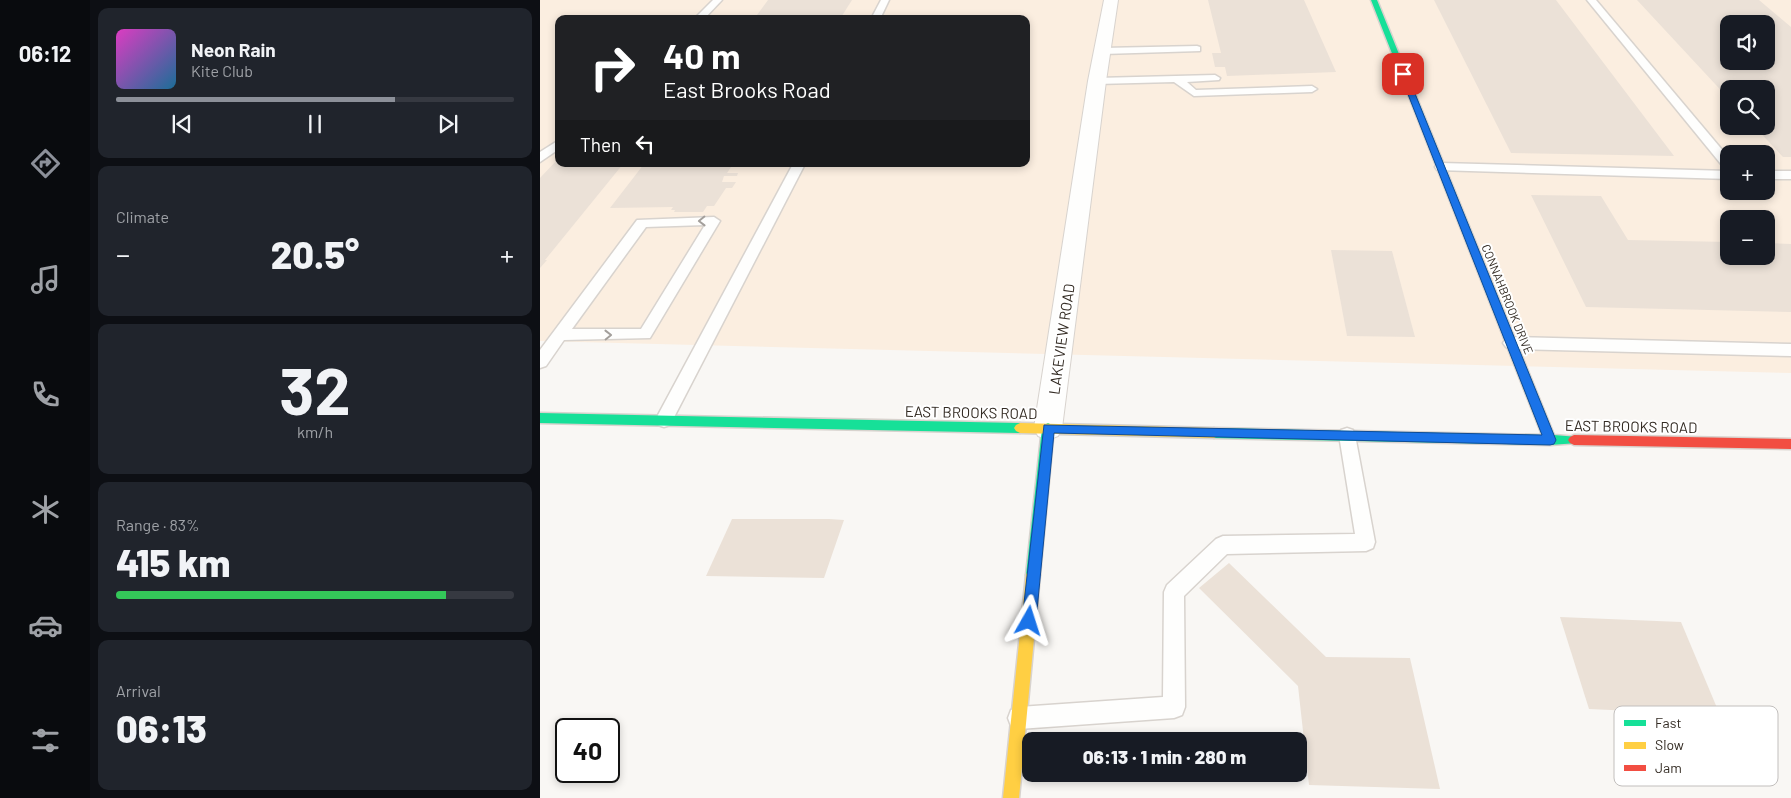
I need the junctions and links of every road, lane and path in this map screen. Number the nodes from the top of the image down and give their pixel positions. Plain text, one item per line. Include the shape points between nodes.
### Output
1 (718, 0) edge
2 (885, 0) edge
3 (1111, 0) edge
4 (1374, 0) edge
5 (1591, 0) edge
6 (702, 15) edge
7 (878, 15) edge
8 (1197, 49) dead end
9 (1103, 51) junction
10 (1215, 78) dead end
11 (1177, 79) junction
12 (1097, 81) junction
13 (1312, 90) dead end
14 (555, 146) edge
15 (1720, 155) edge
16 (540, 158) edge
17 (797, 167) edge
18 (1440, 167) junction
19 (1720, 175) edge
20 (1775, 175) edge
21 (1791, 175) edge
22 (560, 335) junction
23 (1511, 343) junction
24 (1791, 350) edge
25 (540, 362) edge
26 (540, 418) edge
27 (664, 420) junction
28 (1048, 428) junction
29 (1347, 436) junction
30 (1550, 440) junction
31 (1791, 444) edge
32 (1019, 718) junction
33 (1011, 798) edge

1 - 6 lane
2 - 7 lane
3 - 9 street, LAKEVIEW ROAD
4 - 18 street, CONNAHBROOK DRIVE
5 - 15 lane
8 - 9 lane
9 - 12 street, LAKEVIEW ROAD
10 - 11 lane
11 - 12 lane
11 - 13 lane via 1194,92
12 - 28 street, LAKEVIEW ROAD
14 - 16 lane
17 - 27 lane
18 - 19 lane
18 - 23 street, CONNAHBROOK DRIVE
20 - 21 lane
22 -> 22 lane via 645,334 714,221 642,223
22 - 25 lane
23 - 24 lane
23 - 30 street, CONNAHBROOK DRIVE
26 - 27 street, EAST BROOKS ROAD
27 - 28 street, EAST BROOKS ROAD
28 - 29 street, EAST BROOKS ROAD
28 - 32 street, LAKEVIEW ROAD
29 - 30 street, EAST BROOKS ROAD
29 - 32 lane via 1366,542 1223,545 1174,592 1174,707
30 - 31 street, EAST BROOKS ROAD
32 - 33 street, LAKEVIEW ROAD

